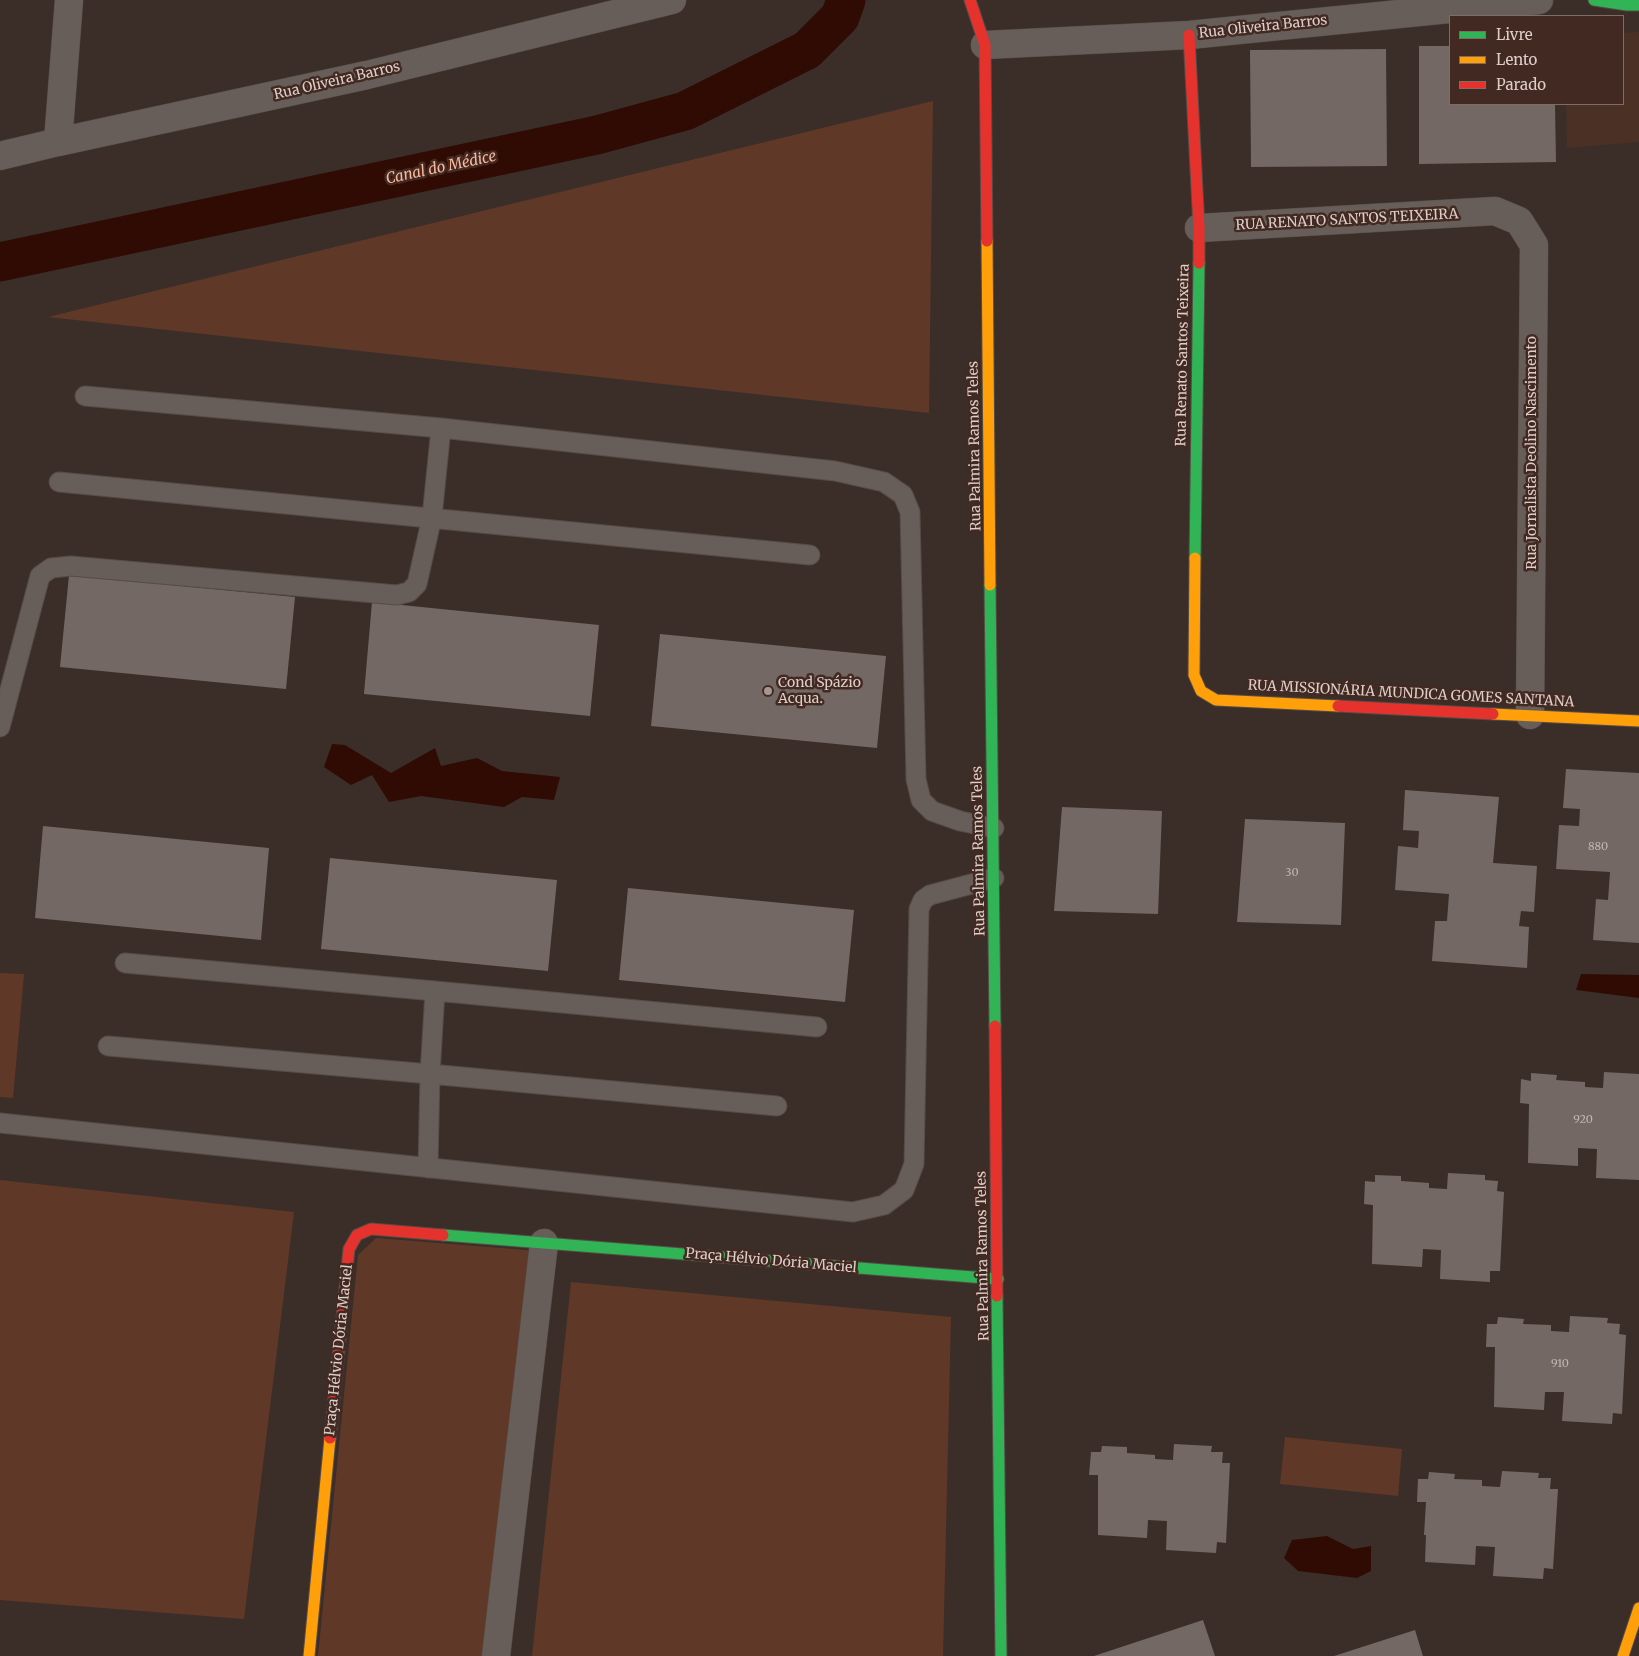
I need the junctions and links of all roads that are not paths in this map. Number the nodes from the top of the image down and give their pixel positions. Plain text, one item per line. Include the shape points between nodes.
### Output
1 (69, 0) edge
2 (672, 0) edge
3 (970, 0) edge
4 (1540, 0) edge
5 (1594, 0) edge
6 (1639, 4) edge
7 (1189, 35) junction
8 (985, 45) junction
9 (58, 142) junction
10 (0, 156) edge
11 (1496, 211) joint
12 (1199, 228) junction
13 (85, 396) dead end
14 (441, 428) junction
15 (59, 482) dead end
16 (432, 517) junction
17 (810, 554) dead end
18 (1194, 675) joint
19 (1530, 715) junction
20 (1639, 720) edge
21 (0, 727) edge
22 (994, 828) junction
23 (994, 878) junction
24 (125, 963) dead end
25 (436, 991) junction
26 (817, 1027) dead end
27 (108, 1046) dead end
28 (430, 1074) junction
29 (777, 1106) dead end
30 (0, 1123) edge
31 (428, 1168) junction
32 (544, 1243) junction
33 (998, 1279) junction
34 (1639, 1608) edge
35 (309, 1656) edge
36 (496, 1656) edge
37 (1001, 1656) edge
38 (1623, 1656) edge

1 - 9 street
2 - 9 street, Rua Oliveira Barros via 367,75
3 - 8 street, Rua Palmira Ramos Teles
4 - 7 street, Rua Oliveira Barros
5 - 6 street
7 - 8 street, Rua Oliveira Barros
7 - 12 street, Rua Renato Santos Teixeira
8 - 22 street, Rua Palmira Ramos Teles
9 - 10 street, Rua Oliveira Barros
11 - 12 street, RUA RENATO SANTOS TEIXEIRA
11 - 19 street, Rua Jornalista Deolino Nascimento via 1519,220 1534,245
12 - 18 street, Rua Renato Santos Teixeira
13 - 14 lane
14 - 16 lane
14 - 22 lane via 835,471 884,482 903,495 910,512 916,779 921,800 932,811
15 - 16 lane
16 - 17 lane
16 - 21 lane via 417,584 408,592 397,595 71,566 51,568 40,576
18 - 19 street, RUA MISSIONÁRIA MUNDICA GOMES SANTANA via 1201,691 1216,700
19 - 20 street, RUA MISSIONÁRIA MUNDICA GOMES SANTANA
22 - 23 street, Rua Palmira Ramos Teles
23 - 31 lane via 930,895 919,909 914,1164 904,1190 884,1205 854,1212
23 - 33 street, Rua Palmira Ramos Teles
24 - 25 lane
25 - 26 lane
25 - 28 lane
27 - 28 lane
28 - 29 lane
28 - 31 lane
30 - 31 lane
32 - 33 street, Praça Hélvio Dória Maciel
32 - 35 street, Praça Hélvio Dória Maciel via 371,1229 357,1235 349,1249
32 - 36 street
33 - 37 street, Rua Palmira Ramos Teles
34 - 38 street

